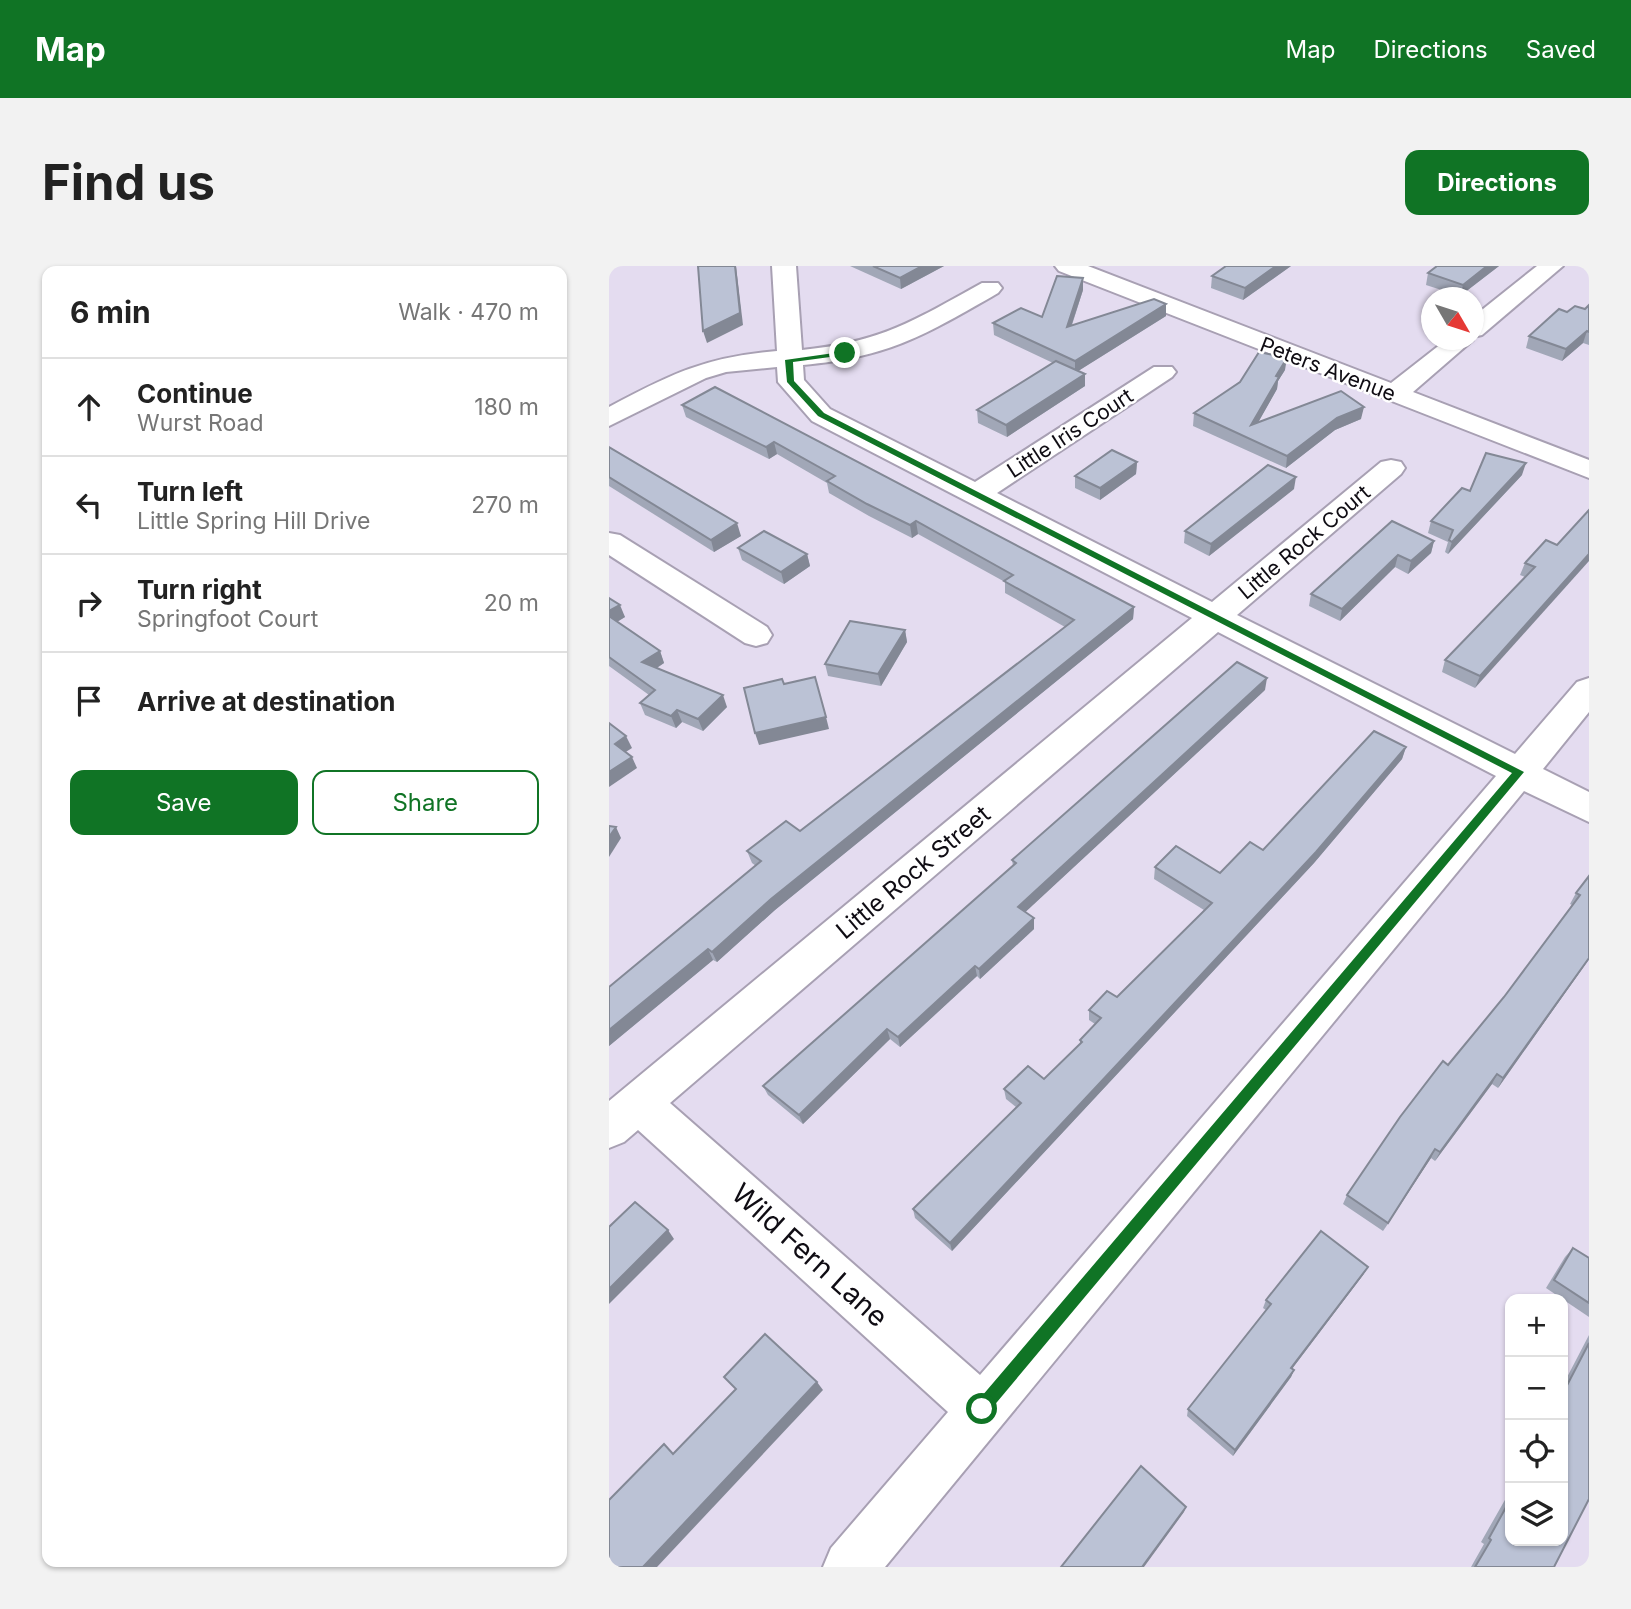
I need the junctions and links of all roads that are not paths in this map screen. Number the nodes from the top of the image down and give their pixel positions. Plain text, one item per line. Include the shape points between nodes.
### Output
1 (784, 266) edge
2 (1067, 266) edge
3 (1552, 266) edge
4 (1143, 273) dead end
5 (1120, 287) junction
6 (990, 288) dead end
7 (1484, 321) edge
8 (1449, 350) edge
9 (789, 360) junction
10 (1163, 372) dead end
11 (1393, 395) junction
12 (609, 418) edge
13 (1391, 468) dead end
14 (1589, 470) edge
15 (976, 494) junction
16 (609, 542) edge
17 (1217, 616) junction
18 (756, 635) dead end
19 (1589, 690) edge
20 (1519, 772) junction
21 (1589, 808) edge
22 (624, 1115) edge
23 (982, 1409) junction
24 (850, 1567) edge

1 - 9 street
2 - 5 street, Peters Avenue
3 - 7 street
4 - 5 street
5 - 11 street, Peters Avenue
6 - 9 street via 878,345
8 - 11 street
9 - 12 street via 724,365 673,384
9 - 15 street via 791,382 821,415
10 - 15 street, Little Iris Court
11 - 14 street, Peters Avenue
13 - 17 street, Little Rock Court
15 - 17 street
16 - 18 street
17 - 20 street
17 - 22 street, Little Rock Street
19 - 20 street
20 - 21 street
20 - 23 street
22 - 23 street, Wild Fern Lane
23 - 24 street

